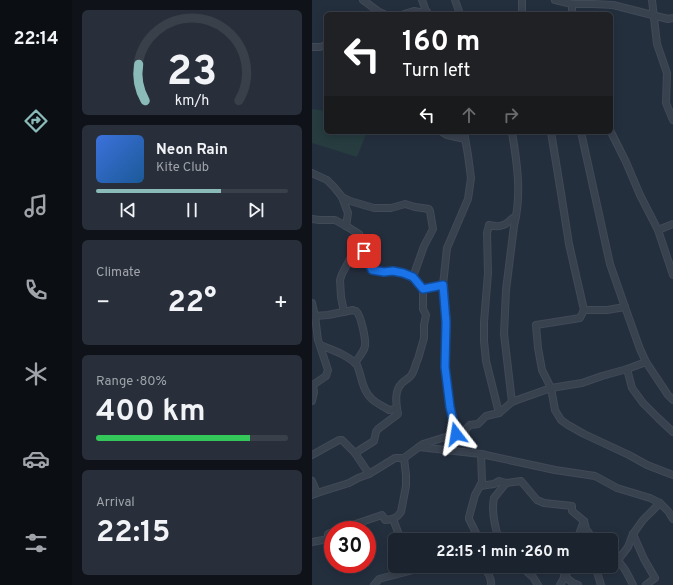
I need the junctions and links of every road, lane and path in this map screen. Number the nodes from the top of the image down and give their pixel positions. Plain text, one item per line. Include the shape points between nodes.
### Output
1 (363, 0) edge
2 (422, 0) edge
3 (455, 0) edge
4 (522, 0) edge
5 (555, 0) edge
6 (652, 0) edge
7 (572, 4) junction
8 (379, 12) edge
9 (409, 12) edge
10 (419, 12) edge
11 (427, 12) edge
12 (459, 12) edge
13 (522, 12) edge
14 (572, 12) edge
15 (653, 15) junction
16 (673, 18) edge
17 (324, 46) edge
18 (312, 47) edge
19 (673, 120) edge
20 (445, 134) edge
21 (464, 134) edge
22 (512, 134) edge
23 (551, 134) edge
24 (581, 134) edge
25 (612, 134) edge
26 (465, 139) junction
27 (312, 174) edge
28 (342, 197) junction
29 (516, 216) junction
30 (312, 219) edge
31 (673, 224) edge
32 (346, 226) junction
33 (658, 230) junction
34 (359, 234) junction
35 (673, 275) edge
36 (413, 277) junction
37 (443, 285) junction
38 (423, 289) junction
39 (312, 303) edge
40 (625, 307) junction
41 (584, 310) junction
42 (344, 312) junction
43 (315, 316) junction
44 (314, 331) edge
45 (320, 344) junction
46 (355, 362) junction
47 (646, 362) junction
48 (627, 369) junction
49 (551, 388) junction
50 (673, 400) edge
51 (312, 401) edge
52 (512, 402) junction
53 (397, 409) junction
54 (499, 413) junction
55 (673, 432) edge
56 (456, 434) junction
57 (419, 447) junction
58 (355, 453) junction
59 (480, 454) junction
60 (312, 455) edge
61 (404, 458) junction
62 (370, 474) junction
63 (673, 475) edge
64 (312, 481) edge
65 (506, 483) junction
66 (480, 486) junction
67 (315, 494) edge
68 (660, 504) junction
69 (393, 519) junction
70 (673, 519) edge
71 (364, 521) edge
72 (584, 521) junction
73 (398, 533) edge
74 (476, 533) edge
75 (497, 533) edge
76 (580, 533) edge
77 (589, 533) edge
78 (633, 534) junction
79 (324, 540) edge
80 (312, 542) edge
81 (618, 560) joint
82 (399, 573) edge
83 (487, 573) edge
84 (529, 573) edge
85 (566, 573) edge
86 (597, 573) edge
87 (564, 576) junction
88 (374, 585) edge
89 (491, 585) edge
90 (538, 585) edge
91 (560, 585) edge
92 (578, 585) edge
93 (601, 585) edge
94 (633, 585) edge
95 (646, 585) edge

1 - 8 street
2 - 11 street
3 - 12 street
4 - 13 street
5 - 7 street
6 - 15 street
7 - 14 street
7 - 15 street via 613,5
9 - 10 street
15 - 16 street
15 - 19 street via 657,44 667,72 666,103
17 - 18 street
20 - 26 street
21 - 26 street
22 - 29 street via 518,175
23 - 41 street via 568,244
24 - 40 street via 610,264
25 - 33 street
26 - 37 street via 471,178 468,199 447,248
27 - 28 street via 327,180
28 - 32 street via 348,213
28 - 36 street via 374,208 391,208 405,204 429,209 433,229
29 - 52 street via 506,290 504,334
29 - 54 street via 505,225 489,225 487,233 488,273 484,341 486,361
30 - 32 street via 335,220
31 - 33 street
32 - 34 street
33 - 35 street
34 - 36 street via 372,270 393,271
34 - 42 street via 340,280
36 - 38 street
37 - 38 street
37 - 56 street via 446,322 445,367
38 - 53 street via 423,309 426,316 424,338 413,374 397,391
39 - 43 street
40 - 41 street
40 - 47 street
41 - 49 street via 580,318 536,325 542,370
42 - 43 street
42 - 46 street via 353,310 358,313 365,336 365,348
43 - 44 street
44 - 45 street
45 - 46 street
45 - 51 street via 328,370 326,376 313,385
46 - 53 street via 368,395 389,410
47 - 48 street
47 - 50 street
48 - 49 street via 582,383
48 - 55 street via 632,388 643,403
49 - 52 street
49 - 63 street via 555,410 568,425 646,465
52 - 54 street
53 - 58 street via 397,415 378,429 374,440
54 - 56 street via 486,416 465,432
56 - 57 street
57 - 59 street
57 - 61 street
58 - 60 street via 339,440
58 - 62 street
59 - 66 street
59 - 68 street via 595,476 617,488 650,498
61 - 62 street via 395,458
61 - 69 street via 405,493 401,512
62 - 67 street
64 - 67 street
65 - 66 street via 499,481
65 - 72 street via 521,481 540,502 572,506 572,511
65 - 75 street via 494,498
66 - 74 street via 469,517
68 - 70 street
68 - 78 street
69 - 71 street via 385,520 382,515
69 - 73 street
72 - 76 street
72 - 77 street
78 - 81 street via 628,547
78 - 95 street via 654,578
79 - 80 street
81 - 94 street
82 - 88 street via 380,579
83 - 89 street
84 - 90 street
85 - 87 street
86 - 93 street
87 - 91 street
87 - 92 street

